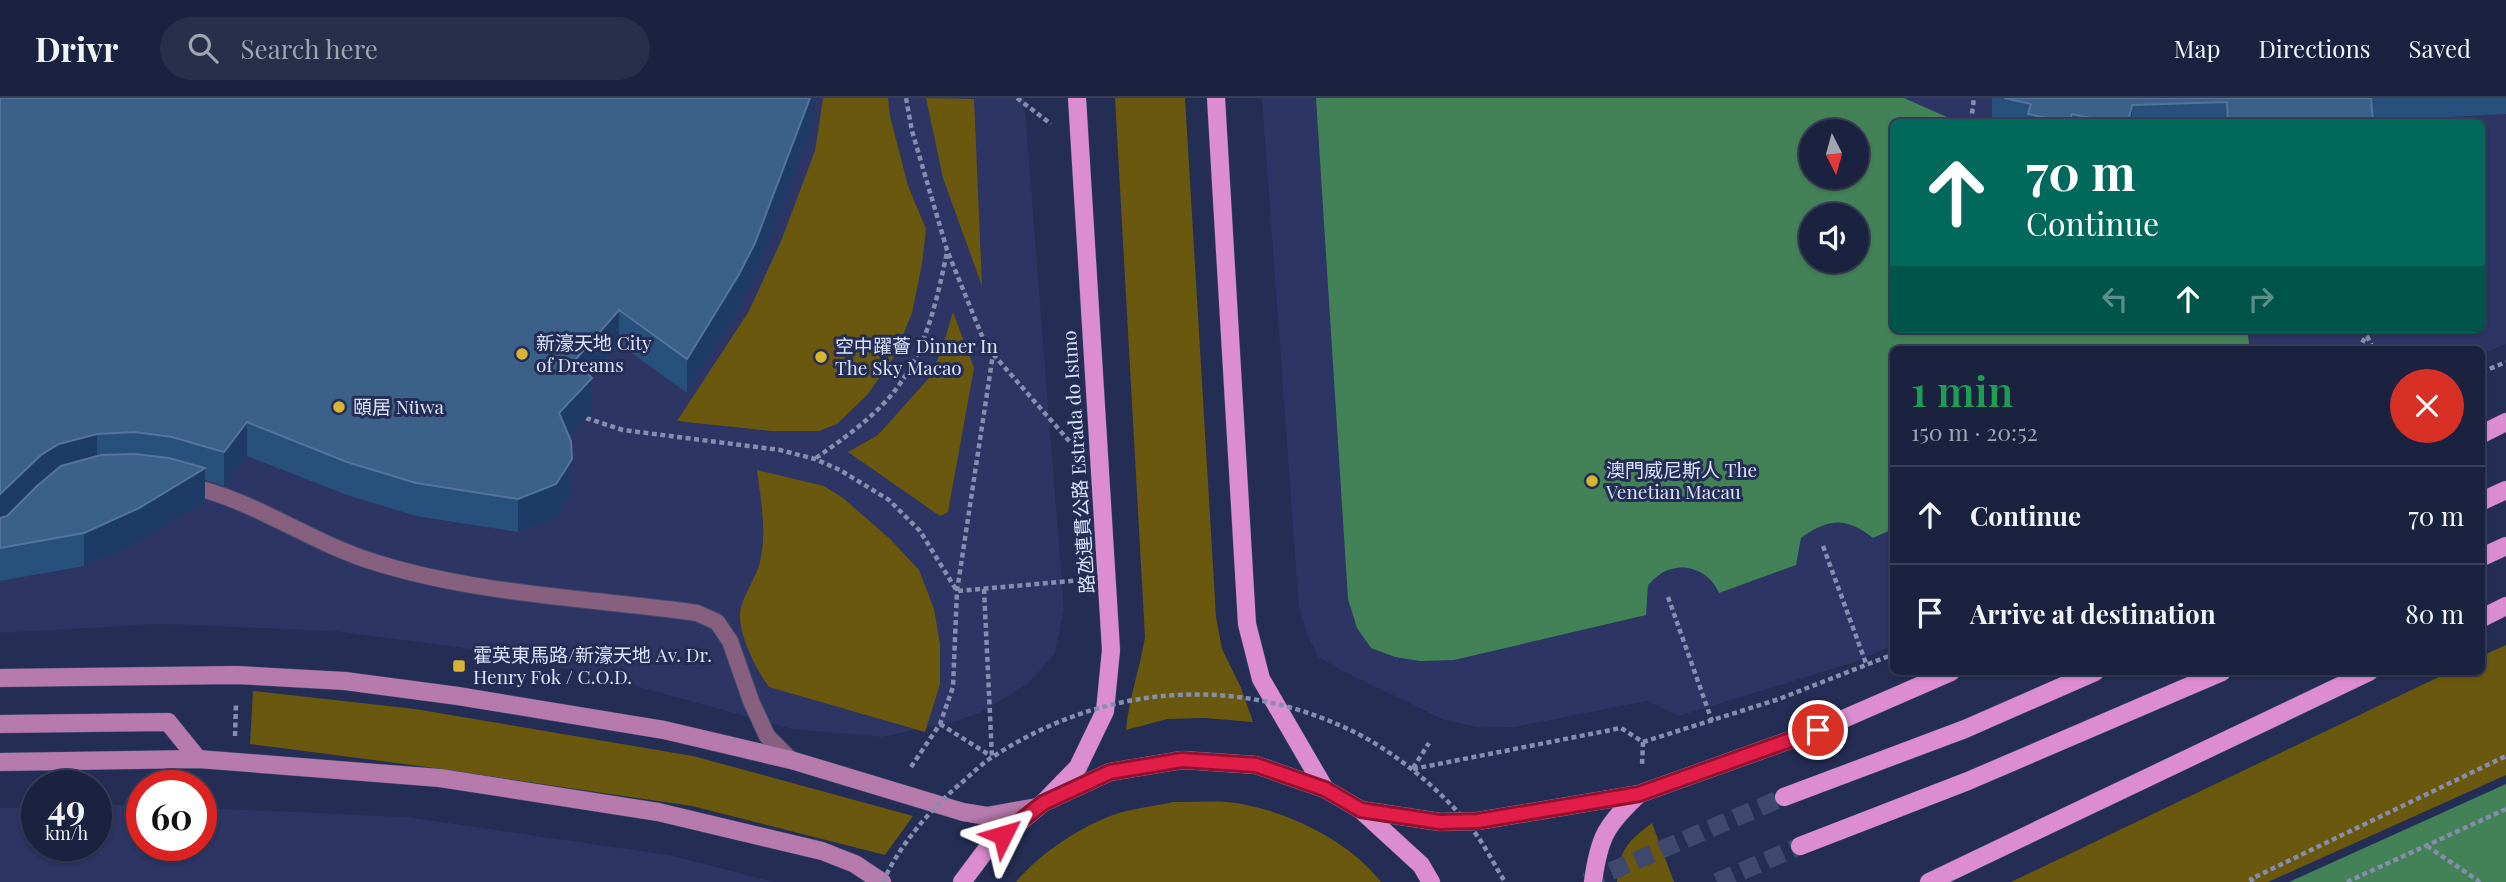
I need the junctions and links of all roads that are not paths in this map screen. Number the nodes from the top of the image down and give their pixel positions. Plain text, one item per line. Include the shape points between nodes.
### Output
1 (1077, 98) edge
2 (1216, 98) edge
3 (2506, 422) edge
4 (2485, 432) edge
5 (174, 482) edge
6 (2506, 490) edge
7 (2485, 500) edge
8 (2506, 547) edge
9 (2485, 557) edge
10 (2506, 606) edge
11 (2485, 616) edge
12 (1944, 675) edge
13 (2088, 675) edge
14 (2215, 675) edge
15 (2363, 675) edge
16 (0, 678) edge
17 (0, 724) edge
18 (198, 759) junction
19 (791, 760) junction
20 (0, 762) edge
21 (1325, 789) junction
22 (1639, 794) junction
23 (1784, 797) tunnel mouth
24 (1040, 805) junction
25 (1361, 810) junction
26 (1800, 846) tunnel mouth
27 (882, 882) edge
28 (962, 882) edge
29 (1431, 882) edge
30 (1593, 882) edge
31 (1929, 882) edge

1 - 24 main road, 路氹連貫公路 Estrada do Istmo via 1111,650 1105,711 1078,767
2 - 21 main road via 1247,624 1261,679
3 - 4 main road
5 - 19 lane via 211,490 374,563 472,585 697,613 718,622 767,736
6 - 7 main road
8 - 9 main road
10 - 11 main road
12 - 22 main road via 1818,730
13 - 23 main road via 1965,729
14 - 26 main road via 1968,782
15 - 31 main road
16 - 19 main road via 236,675 345,681 664,730
17 - 18 main road via 168,722
18 - 20 main road
18 - 27 main road via 440,778 658,812 822,851 855,864
19 - 24 main road via 964,812 987,816
21 - 24 main road via 1256,765 1182,760 1110,772
21 - 25 main road
22 - 25 main road via 1478,821 1440,822
22 - 30 main road via 1613,819 1597,851
24 - 28 main road via 986,850
25 - 29 main road via 1420,865

